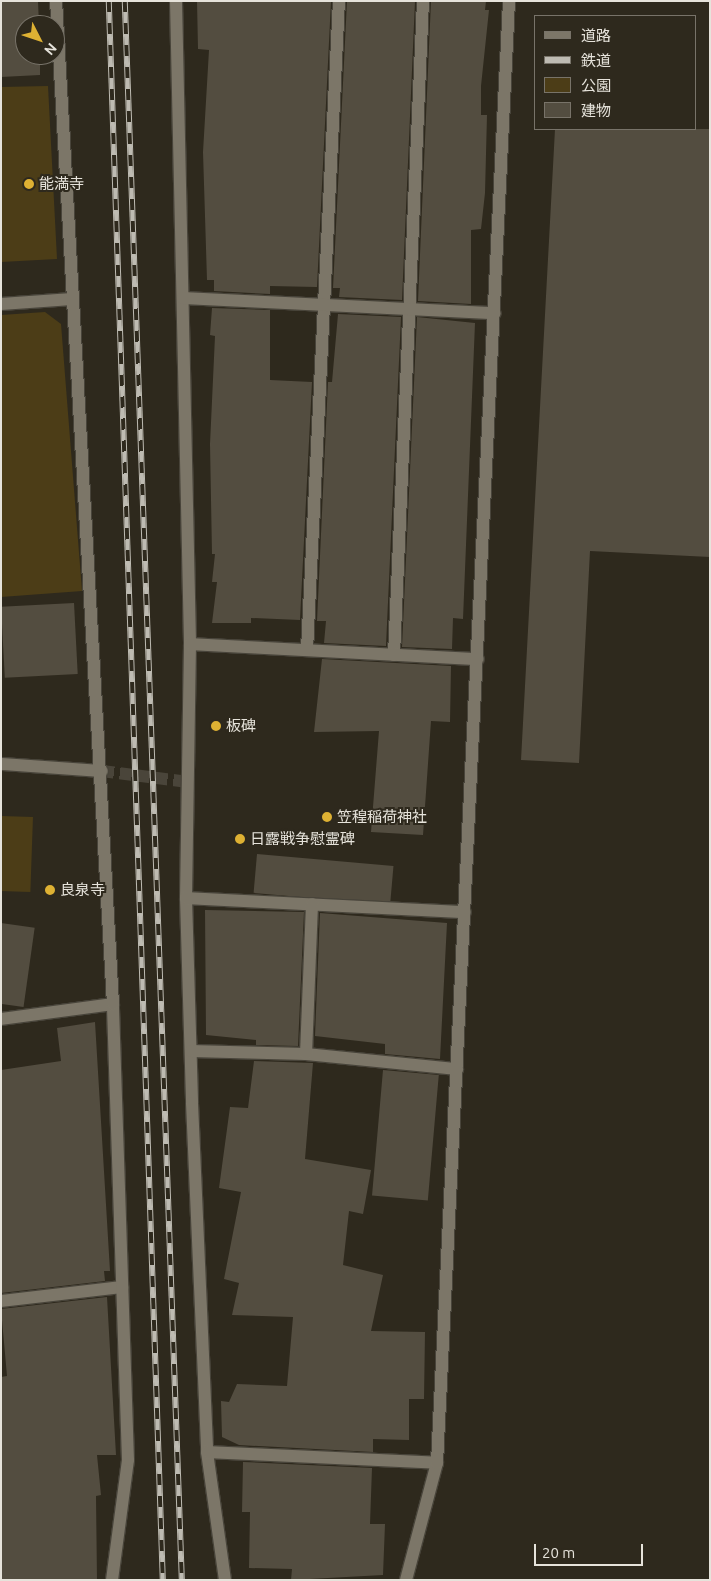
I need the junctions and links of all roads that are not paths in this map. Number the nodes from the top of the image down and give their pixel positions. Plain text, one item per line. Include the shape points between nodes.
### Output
1 (56, 1) edge
2 (176, 1) edge
3 (339, 1) edge
4 (423, 1) edge
5 (510, 1) edge
6 (182, 298) junction
7 (72, 299) junction
8 (1, 304) edge
9 (324, 305) junction
10 (407, 309) junction
11 (495, 313) junction
12 (190, 644) junction
13 (307, 650) junction
14 (394, 655) junction
15 (478, 659) junction
16 (1, 764) edge
17 (102, 771) junction
18 (186, 898) junction
19 (312, 904) junction
20 (465, 912) junction
21 (113, 1004) junction
22 (1, 1019) edge
23 (191, 1051) junction
24 (306, 1054) junction
25 (457, 1069) junction
26 (122, 1287) junction
27 (1, 1301) edge
28 (207, 1452) junction
29 (437, 1463) junction
30 (112, 1580) edge
31 (225, 1580) edge
32 (406, 1580) edge

1 - 7 street
2 - 6 street
3 - 9 street
4 - 10 street
5 - 11 street
6 - 9 street
6 - 12 street
7 - 8 street
7 - 17 street
9 - 10 street
9 - 13 street
10 - 11 street
10 - 14 street
11 - 15 street
12 - 13 street
12 - 18 street
13 - 14 street
14 - 15 street
15 - 20 street
16 - 17 street
17 - 21 street
18 - 19 street
18 - 23 street
19 - 20 street
19 - 24 street
20 - 25 street
21 - 22 street
21 - 26 street
23 - 24 street
23 - 28 street
24 - 25 street
25 - 29 street
26 - 27 street
26 - 30 street via 128,1460
28 - 29 street
28 - 31 street
29 - 32 street

